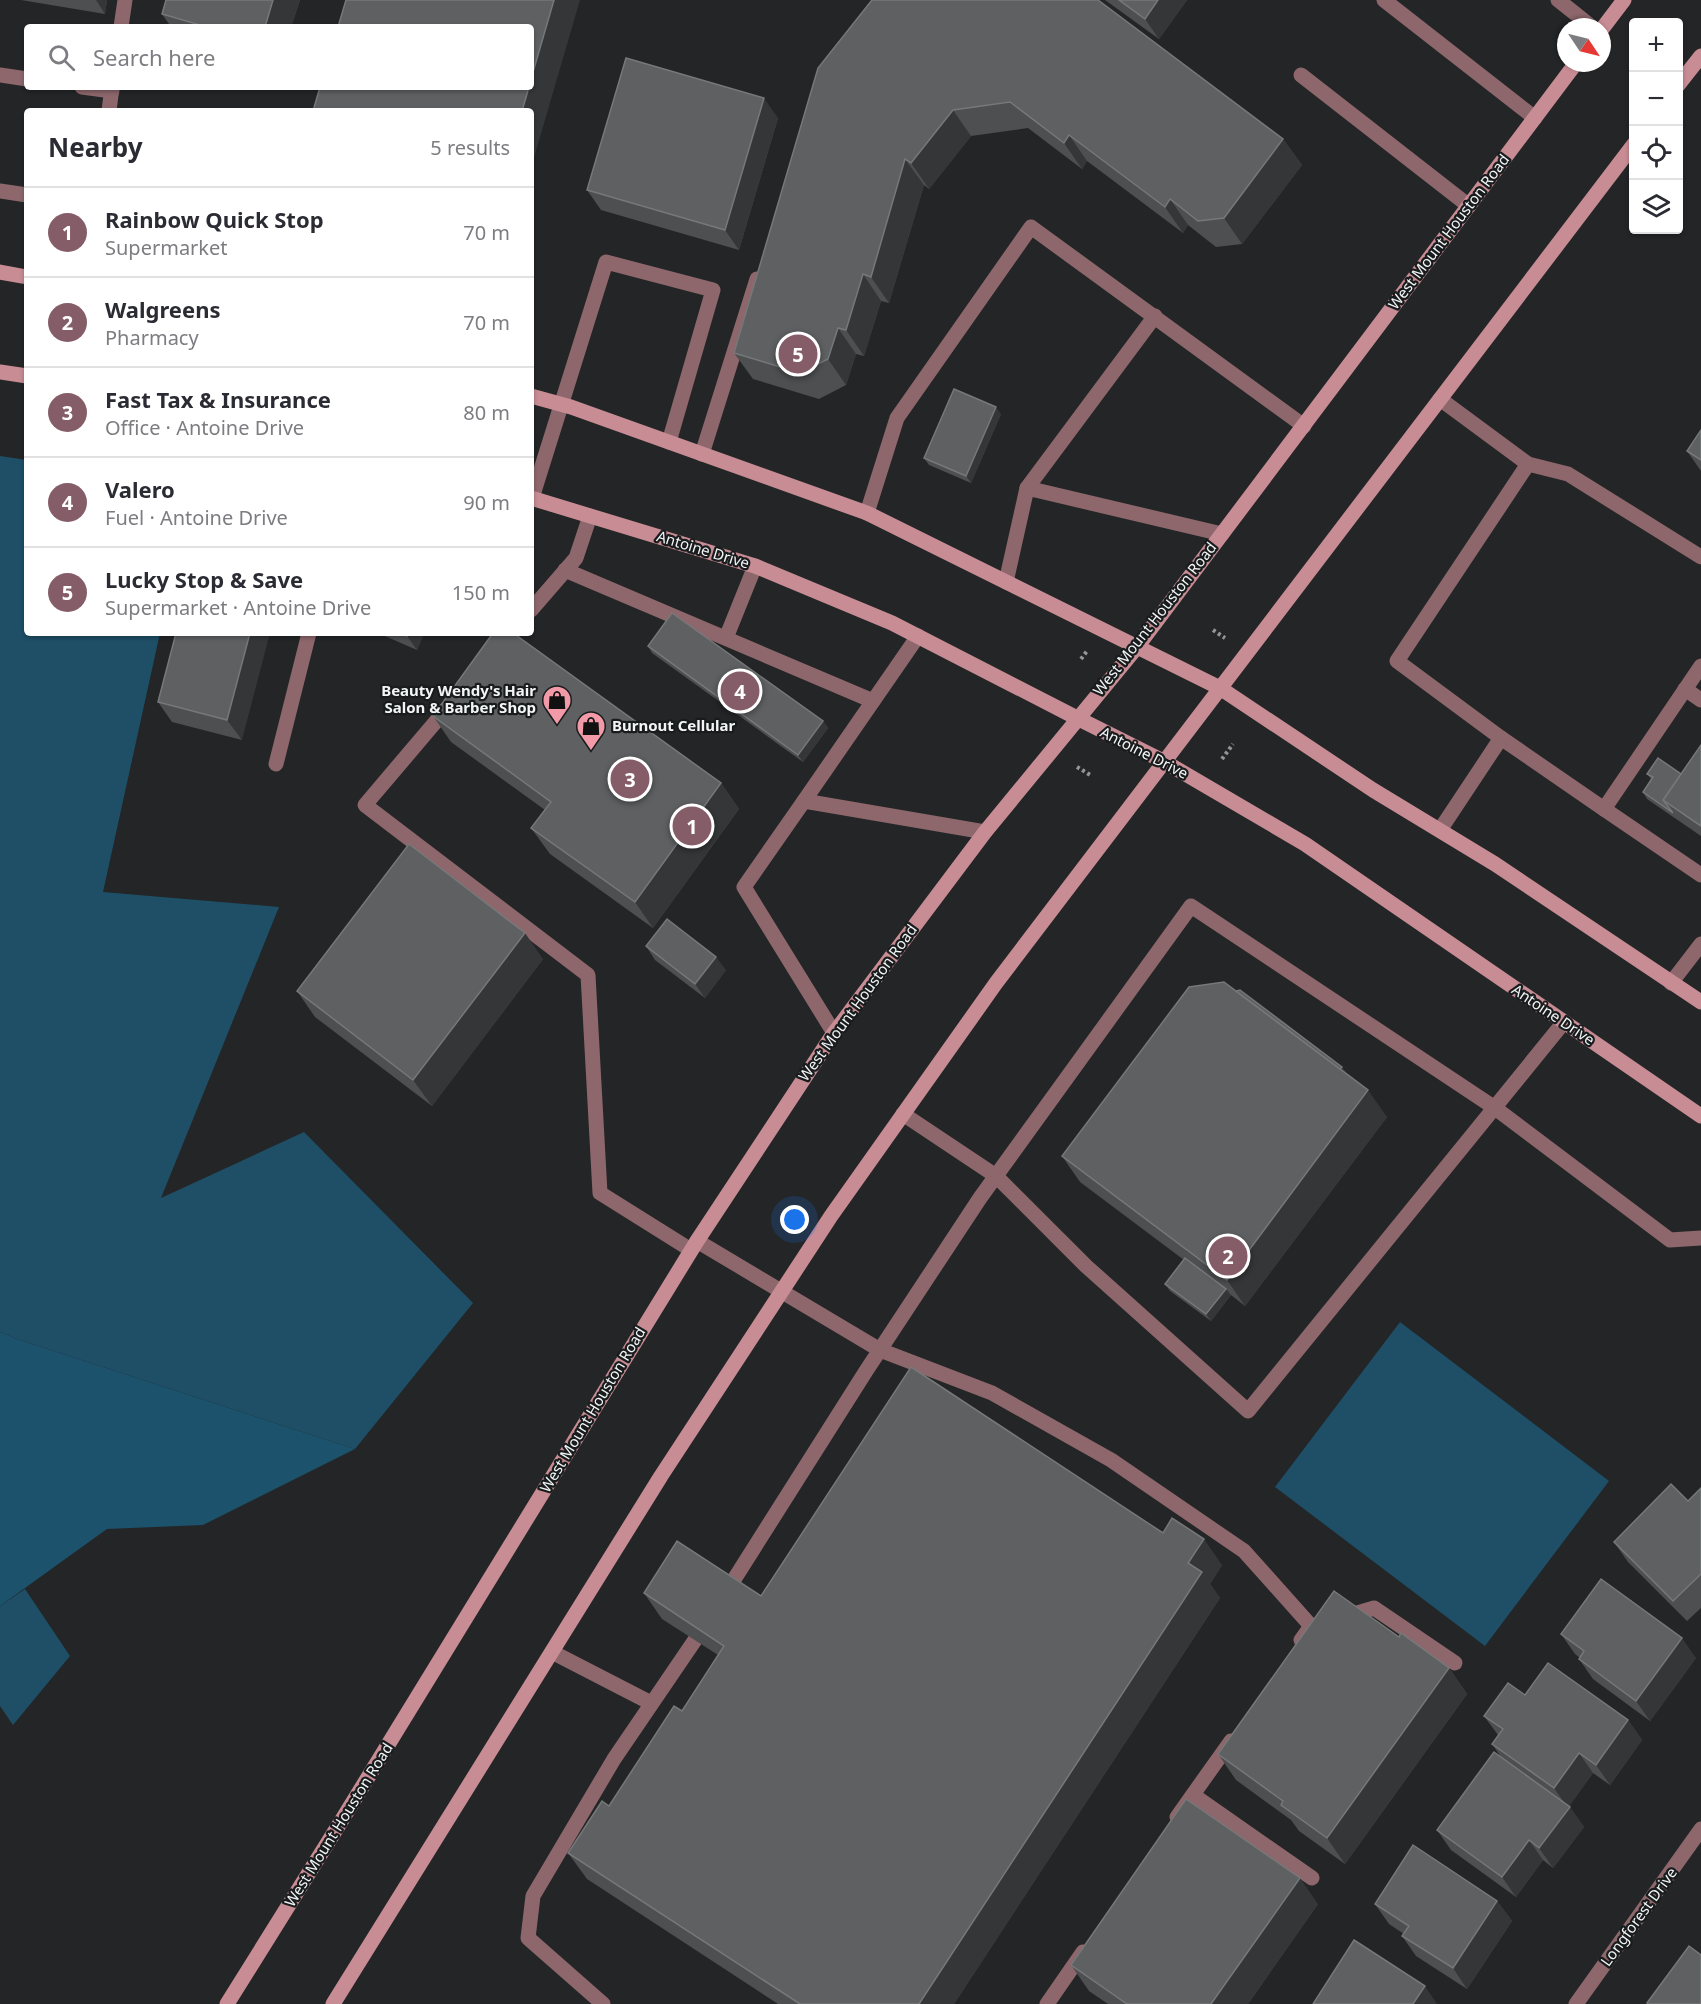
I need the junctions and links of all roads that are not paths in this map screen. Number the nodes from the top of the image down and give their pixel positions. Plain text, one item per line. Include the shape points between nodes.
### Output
1 (125, 0) edge
2 (1384, 0) edge
3 (1558, 0) edge
4 (1624, 0) edge
5 (1581, 18) edge
6 (1610, 18) edge
7 (121, 24) edge
8 (1701, 56) edge
9 (1569, 72) edge
10 (0, 75) edge
11 (1301, 75) dead end
12 (24, 79) edge
13 (1683, 79) edge
14 (112, 90) edge
15 (109, 108) edge
16 (1535, 118) junction
17 (1629, 151) edge
18 (0, 190) edge
19 (24, 194) edge
20 (1469, 206) junction
21 (761, 264) edge
22 (0, 272) edge
23 (24, 276) edge
24 (1155, 316) junction
25 (0, 372) edge
26 (24, 376) edge
27 (534, 397) edge
28 (1440, 399) junction
29 (562, 405) junction
30 (1304, 426) junction
31 (669, 442) junction
32 (702, 454) junction
33 (1528, 464) junction
34 (1027, 488) junction
35 (534, 492) edge
36 (534, 499) edge
37 (867, 513) junction
38 (590, 516) junction
39 (1222, 534) junction
40 (1701, 557) edge
41 (755, 566) junction
42 (565, 570) junction
43 (1006, 582) junction
44 (534, 606) edge
45 (308, 636) edge
46 (918, 636) junction
47 (726, 638) junction
48 (1137, 647) junction
49 (1701, 666) edge
50 (1220, 688) junction
51 (1685, 689) junction
52 (458, 696) edge
53 (873, 700) junction
54 (1701, 700) edge
55 (1077, 718) junction
56 (1501, 738) junction
57 (1166, 762) junction
58 (276, 764) dead end
59 (804, 801) junction
60 (1604, 808) junction
61 (1440, 830) junction
62 (985, 832) junction
63 (1701, 875) edge
64 (1701, 944) edge
65 (1671, 983) junction
66 (1701, 1002) edge
67 (1564, 1022) junction
68 (834, 1033) junction
69 (1495, 1108) junction
70 (903, 1114) junction
71 (1701, 1116) edge
72 (996, 1176) junction
73 (1701, 1238) edge
74 (694, 1245) junction
75 (782, 1291) junction
76 (880, 1350) junction
77 (729, 1589) edge
78 (1322, 1623) junction
79 (694, 1640) edge
80 (552, 1652) junction
81 (1292, 1654) edge
82 (1455, 1663) dead end
83 (651, 1703) junction
84 (1239, 1729) edge
85 (1193, 1795) junction
86 (1701, 1829) edge
87 (1167, 1833) edge
88 (1312, 1878) dead end
89 (1094, 1937) edge
90 (227, 2004) edge
91 (333, 2004) edge
92 (603, 2004) edge
93 (1047, 2004) edge
94 (1576, 2004) edge

1 - 7 street
2 - 16 street
3 - 5 street
4 - 6 main road
8 - 13 main road
9 - 16 main road, West Mount Houston Road
10 - 12 street
11 - 20 street
14 - 15 street
16 - 20 main road, West Mount Houston Road
17 - 28 main road
18 - 19 street
20 - 30 main road, West Mount Houston Road
21 - 32 street
22 - 23 main road
24 - 30 street
24 - 34 street
24 - 37 street via 1031,226 897,418
25 - 26 main road
27 - 29 main road
28 - 33 street
28 - 50 main road
29 - 31 main road
29 - 31 street via 606,262 713,290
29 - 35 street
30 - 39 main road, West Mount Houston Road
31 - 32 main road
32 - 37 main road
33 - 40 street via 1568,474
33 - 56 street via 1397,661
34 - 39 street
34 - 43 street
36 - 38 main road, Antoine Drive
37 - 43 main road
38 - 41 main road, Antoine Drive
38 - 42 street via 576,558
39 - 48 main road, West Mount Houston Road
41 - 46 main road, Antoine Drive
41 - 47 street
42 - 44 street
42 - 47 street
43 - 48 main road
45 - 58 street
46 - 53 street
46 - 55 main road, Antoine Drive
47 - 53 street
48 - 50 main road
48 - 55 main road, West Mount Houston Road
49 - 51 street
50 - 57 main road
50 - 61 main road
51 - 54 street
51 - 60 street
52 - 74 street via 365,805 588,975 600,1193
53 - 59 street
55 - 57 main road, Antoine Drive
55 - 62 main road, West Mount Houston Road
56 - 60 street
56 - 61 street
57 - 67 main road, Antoine Drive via 1305,844
57 - 70 main road via 996,983
59 - 62 street
59 - 68 street via 744,887
60 - 63 street
61 - 65 main road
62 - 68 main road, West Mount Houston Road
64 - 65 street
65 - 66 main road
67 - 69 street
67 - 71 main road, Antoine Drive
68 - 74 main road, West Mount Houston Road
69 - 72 street via 1191,906
69 - 72 street via 1248,1411 1086,1266
69 - 73 street via 1670,1240
70 - 72 street
70 - 75 main road
72 - 76 street
74 - 75 street
74 - 90 main road, West Mount Houston Road
75 - 76 street
75 - 80 main road
76 - 77 street
76 - 78 street via 992,1393 1111,1460 1244,1551
78 - 81 street
78 - 82 street via 1374,1608
79 - 83 street
80 - 83 street
80 - 91 main road
83 - 92 street via 533,1896 528,1938
84 - 85 street
85 - 87 street
85 - 88 street
86 - 94 street, Longforest Drive
89 - 93 street

